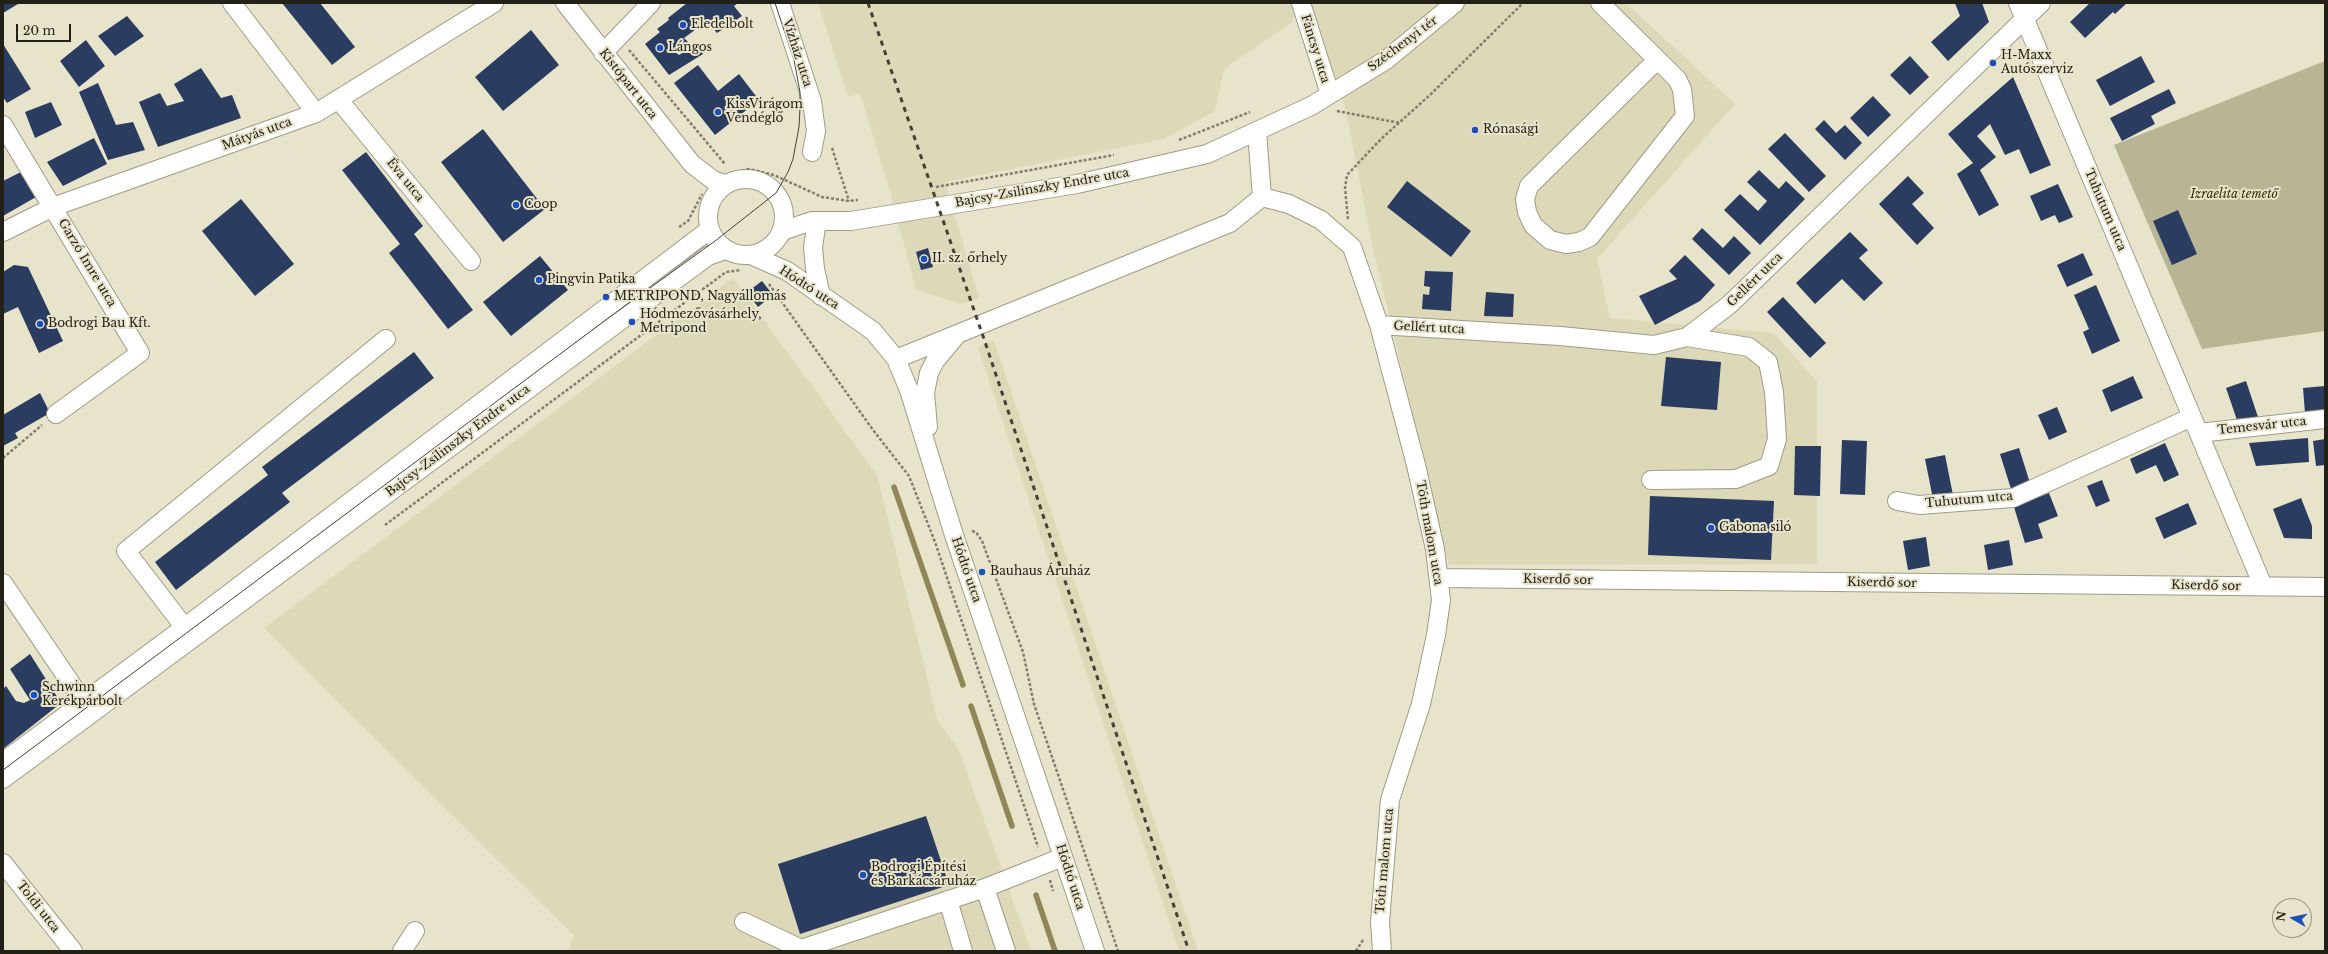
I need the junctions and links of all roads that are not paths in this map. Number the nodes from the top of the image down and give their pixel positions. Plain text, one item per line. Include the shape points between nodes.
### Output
1 (232, 3) edge
2 (494, 3) edge
3 (565, 3) edge
4 (651, 3) edge
5 (780, 3) edge
6 (1301, 3) edge
7 (1455, 3) edge
8 (1600, 3) edge
9 (2041, 3) edge
10 (2022, 11) edge
11 (603, 53) junction
12 (1657, 60) junction
13 (1330, 94) junction
14 (338, 99) junction
15 (316, 113) junction
16 (3, 125) edge
17 (1257, 132) junction
18 (812, 152) dead end
19 (692, 164) junction
20 (726, 176) junction
21 (1262, 197) junction
22 (782, 205) junction
23 (708, 206) junction
24 (53, 208) junction
25 (815, 221) junction
26 (709, 230) junction
27 (782, 231) junction
28 (3, 232) edge
29 (725, 250) junction
30 (471, 261) dead end
31 (748, 262) junction
32 (821, 296) junction
33 (1379, 325) junction
34 (956, 335) junction
35 (1687, 337) junction
36 (386, 339) dead end
37 (896, 359) junction
38 (56, 414) road end
39 (2325, 418) edge
40 (2196, 425) junction
41 (932, 461) junction
42 (1651, 480) dead end
43 (1897, 501) dead end
44 (1439, 578) junction
45 (3, 583) edge
46 (2263, 586) junction
47 (2325, 587) edge
48 (189, 633) junction
49 (88, 708) junction
50 (3, 762) edge
51 (3, 779) edge
52 (1063, 857) junction
53 (3, 863) edge
54 (985, 888) junction
55 (948, 900) junction
56 (744, 922) dead end
57 (415, 931) dead end
58 (73, 951) edge
59 (402, 951) edge
60 (963, 951) edge
61 (1006, 951) edge
62 (1094, 951) edge
63 (1382, 951) edge

1 - 15 street
2 - 14 street, Mátyás utca
3 - 11 street, Kistópart utca
4 - 11 street
5 - 18 street, Vízház utca via 812,101 816,131
6 - 13 street, Fáncsy utca
7 - 13 street, Széchenyi tér via 1386,60
8 - 12 street
9 - 10 street, Gellért utca
10 - 35 street, Gellért utca via 1729,305
10 - 40 street, Tuhutum utca
11 - 19 street, Kistópart utca
12 - 12 street via 1677,79 1682,89 1685,116 1590,237 1566,244 1550,240 1533,225 1527,212 1525,198 1529,186
13 - 17 street, Bajcsy-Zsilinszky Endre utca
14 - 15 street, Mátyás utca
14 - 30 street, Éva utca
15 - 24 street, Mátyás utca
16 - 24 street
17 - 21 street
17 - 25 street, Bajcsy-Zsilinszky Endre utca via 1207,154 1078,184 851,221
19 - 20 street, Kistópart utca via 713,180
19 - 23 street, Kistópart utca
20 - 22 street via 767,184 776,193
20 - 23 street
21 - 33 street, Tóth malom utca via 1289,204 1321,220 1352,247
21 - 34 street via 1230,223
22 - 25 street, Bajcsy-Zsilinszky Endre utca
22 - 27 street
23 - 26 street
24 - 28 street, Mátyás utca
24 - 38 street, Garzó Imre utca via 140,353
25 - 27 street, Bajcsy-Zsilinszky Endre utca
25 - 32 street via 813,247
26 - 29 street via 715,241
26 - 48 street, Bajcsy-Zsilinszky Endre utca
27 - 31 street via 774,243
29 - 31 street
29 - 48 street, Bajcsy-Zsilinszky Endre utca via 708,256
31 - 32 street, Hódtó utca via 787,271
32 - 37 street, Hódtó utca via 873,331
33 - 35 street, Gellért utca via 1560,336 1654,345
33 - 44 street, Tóth malom utca via 1416,465
34 - 37 street
34 - 41 street via 934,360 925,393
35 - 42 street via 1749,347 1768,362 1774,392 1777,439 1770,466 1736,479
36 - 48 street via 126,551
37 - 41 street, Hódtó utca
39 - 40 street, Temesvár utca
40 - 43 street, Tuhutum utca via 2013,498 1919,505
40 - 46 street, Tuhutum utca
41 - 52 street, Hódtó utca via 954,535
44 - 46 street, Kiserdő sor
44 - 63 street, Tóth malom utca via 1440,600 1436,635 1421,704 1390,800 1380,914
45 - 49 street
46 - 47 street, Kiserdő sor
48 - 49 street, Bajcsy-Zsilinszky Endre utca
49 - 50 street, Bajcsy-Zsilinszky Endre utca
49 - 51 street, Bajcsy-Zsilinszky Endre utca
52 - 54 street
52 - 62 street, Hódtó utca
53 - 58 street, Toldi utca
54 - 55 street
54 - 61 street
55 - 56 street via 801,949
55 - 60 street
57 - 59 street

